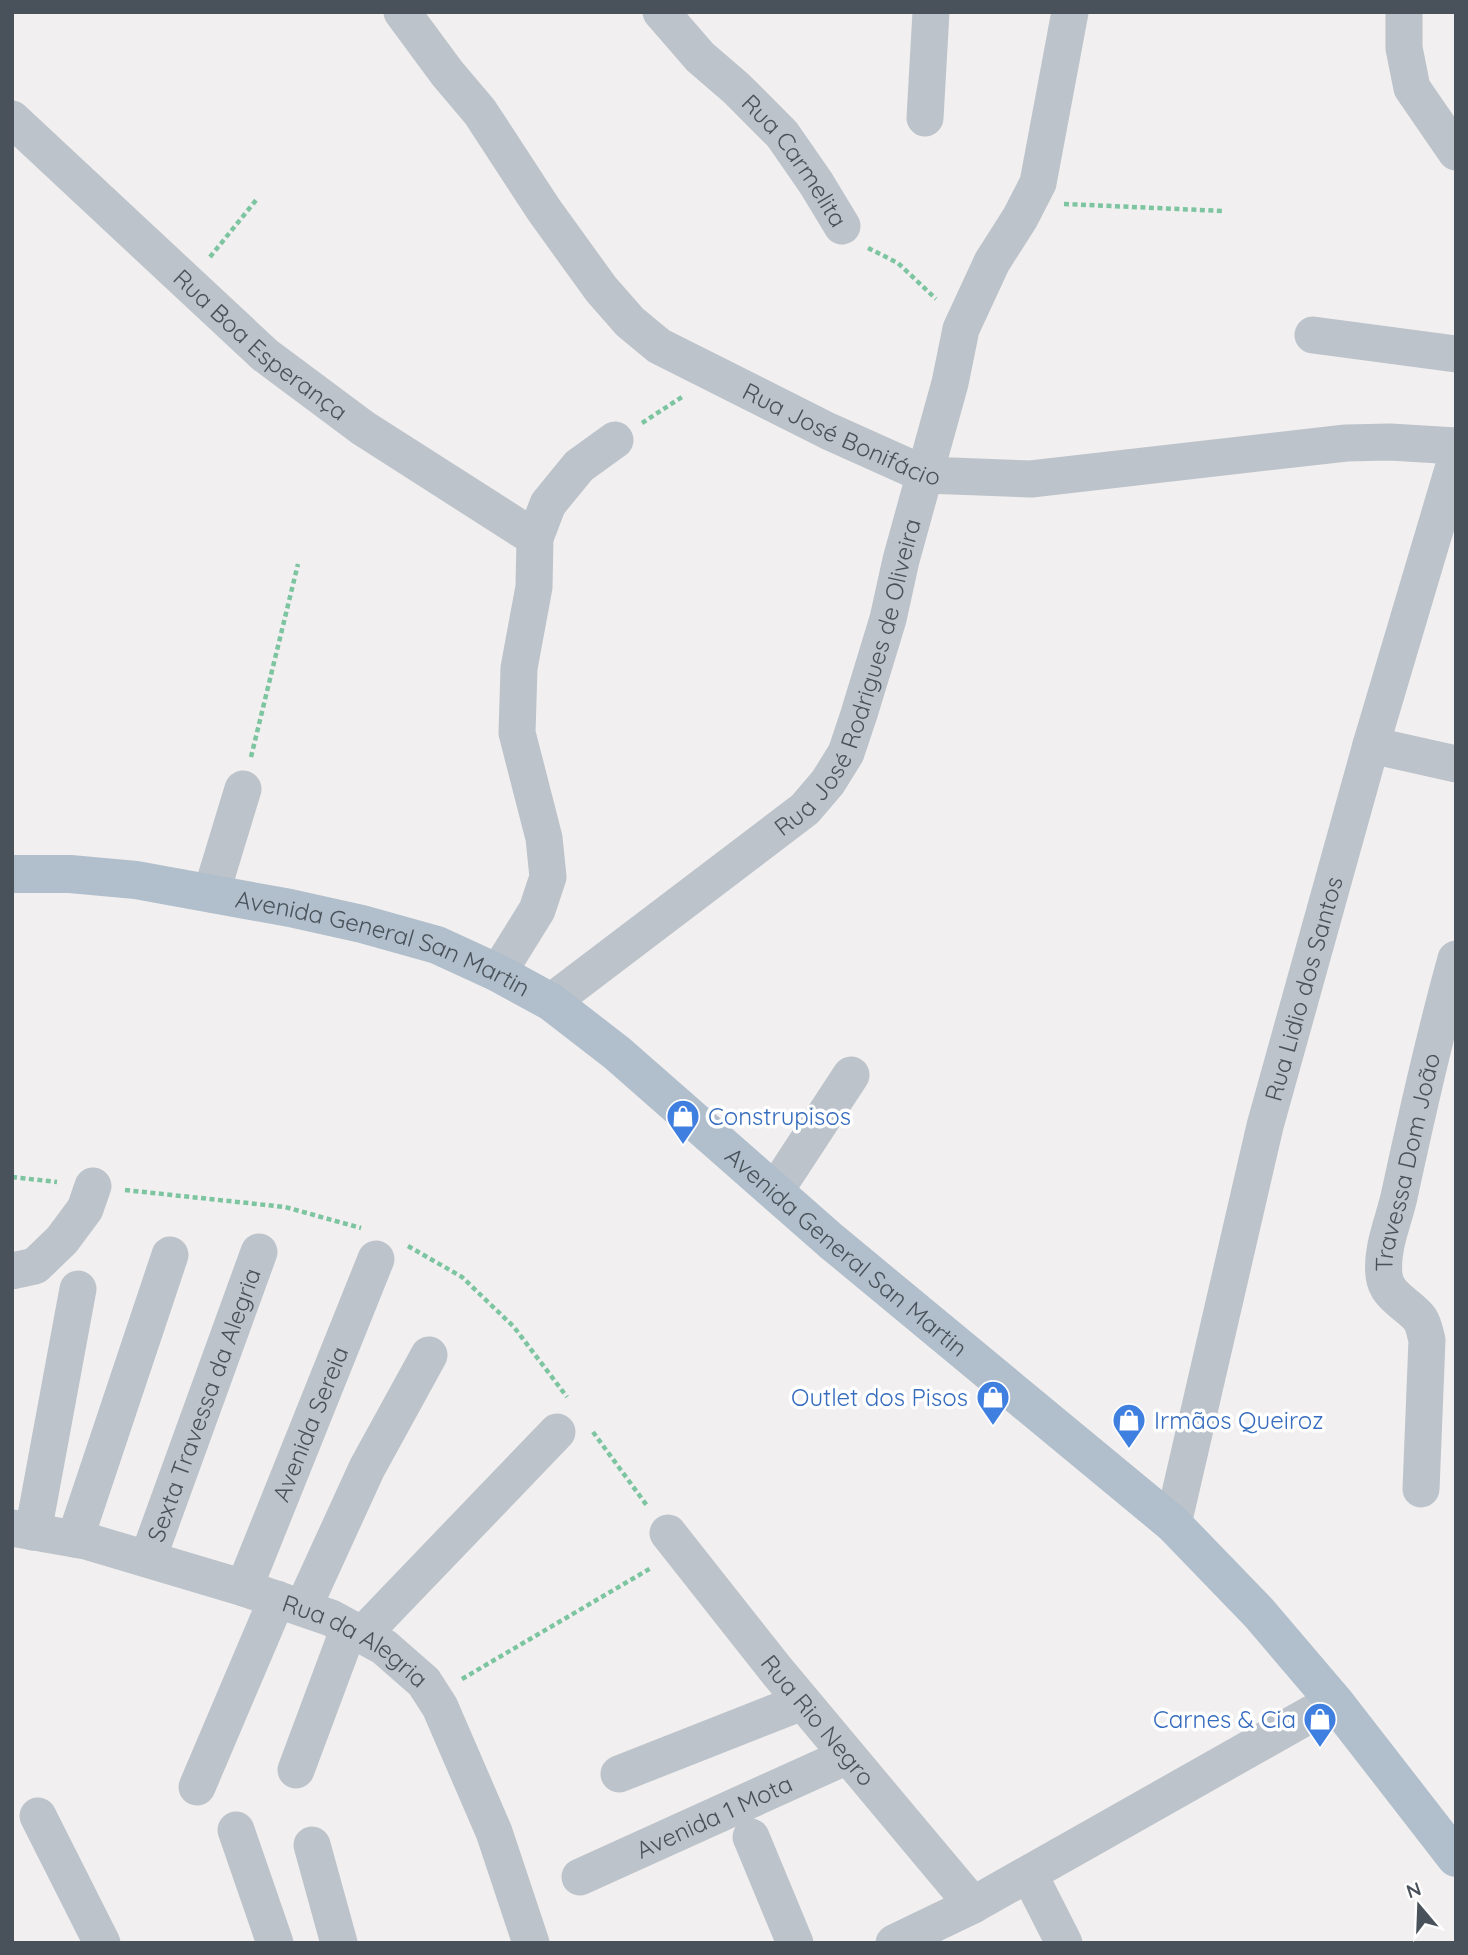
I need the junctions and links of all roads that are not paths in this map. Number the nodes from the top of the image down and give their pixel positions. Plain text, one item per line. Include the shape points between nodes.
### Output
1 (402, 12) edge
2 (661, 12) edge
3 (931, 12) edge
4 (1070, 12) edge
5 (1404, 12) edge
6 (925, 118) dead end
7 (12, 119) edge
8 (1456, 152) edge
9 (842, 226) road end
10 (1312, 335) dead end
11 (1456, 354) edge
12 (615, 440) road end
13 (1456, 446) edge
14 (1456, 459) edge
15 (926, 475) junction
16 (536, 538) junction
17 (1371, 745) junction
18 (1456, 764) edge
19 (243, 789) road end
20 (12, 874) edge
21 (211, 894) junction
22 (498, 973) junction
23 (1452, 974) edge
24 (551, 1002) junction
25 (852, 1075) dead end
26 (93, 1186) dead end
27 (775, 1191) junction
28 (259, 1252) dead end
29 (170, 1255) dead end
30 (376, 1259) dead end
31 (12, 1271) edge
32 (78, 1289) dead end
33 (429, 1355) dead end
34 (557, 1432) dead end
35 (1421, 1489) dead end
36 (1174, 1524) junction
37 (23, 1530) edge
38 (75, 1539) junction
39 (675, 1541) road end
40 (148, 1558) junction
41 (275, 1599) junction
42 (356, 1631) junction
43 (1334, 1701) junction
44 (802, 1702) junction
45 (847, 1756) junction
46 (296, 1770) dead end
47 (619, 1774) dead end
48 (197, 1787) dead end
49 (38, 1816) dead end
50 (236, 1830) dead end
51 (751, 1837) dead end
52 (312, 1845) dead end
53 (1456, 1858) edge
54 (1029, 1874) junction
55 (580, 1877) dead end
56 (972, 1905) junction
57 (102, 1943) edge
58 (275, 1943) edge
59 (339, 1943) edge
60 (531, 1943) edge
61 (795, 1943) edge
62 (894, 1943) edge
63 (1064, 1943) edge

1 - 15 street, Rua José Bonifácio via 481,112 544,210 630,322 659,346
2 - 9 street, Rua Carmelita via 700,57 782,134
3 - 6 street
4 - 15 street, Rua José Rodrigues de Oliveira via 1038,183 992,262 961,330
5 - 8 street via 1412,88
7 - 16 street, Rua Boa Esperança via 265,355 363,428
10 - 11 street
12 - 16 street via 579,466 548,504
13 - 15 street, Rua José Bonifácio via 1346,443 1031,479
14 - 17 street, Rua Lidio dos Santos
15 - 24 street, Rua José Rodrigues de Oliveira via 859,714 846,752 828,782 805,809
16 - 22 street via 534,587 519,668 517,733 544,838 548,877 537,910
17 - 18 street
17 - 36 street, Rua Lidio dos Santos via 1265,1126
19 - 21 street
20 - 21 main road, Avenida General San Martin via 136,880
21 - 22 main road, Avenida General San Martin via 362,924 437,945
22 - 24 main road, Avenida General San Martin
23 - 35 street, Travessa Dom João via 1385,1249 1384,1278 1389,1290 1420,1320 1427,1340
24 - 27 main road, Avenida General San Martin via 617,1053
25 - 27 street
26 - 31 street via 85,1209 62,1240 35,1266
27 - 36 main road, Avenida General San Martin
28 - 40 street, Sexta Travessa da Alegria
29 - 38 street
30 - 41 street, Avenida Sereia
32 - 37 street
33 - 41 street via 367,1468 325,1561
34 - 42 street
36 - 43 main road, Avenida General San Martin
37 - 38 street, Rua da Alegria
38 - 40 street, Rua da Alegria
39 - 44 street, Rua Rio Negro
40 - 41 street, Rua da Alegria
41 - 42 street, Rua da Alegria
41 - 48 street
42 - 46 street
42 - 60 street, Rua da Alegria via 384,1647 424,1682 440,1707 495,1832
43 - 53 main road, Avenida General San Martin
43 - 54 street
44 - 45 street, Rua Rio Negro
44 - 47 street
45 - 55 street, Avenida 1 Mota
45 - 56 street, Rua Rio Negro
49 - 57 street
50 - 58 street
51 - 61 street
52 - 59 street
54 - 56 street
54 - 63 street
56 - 62 street

